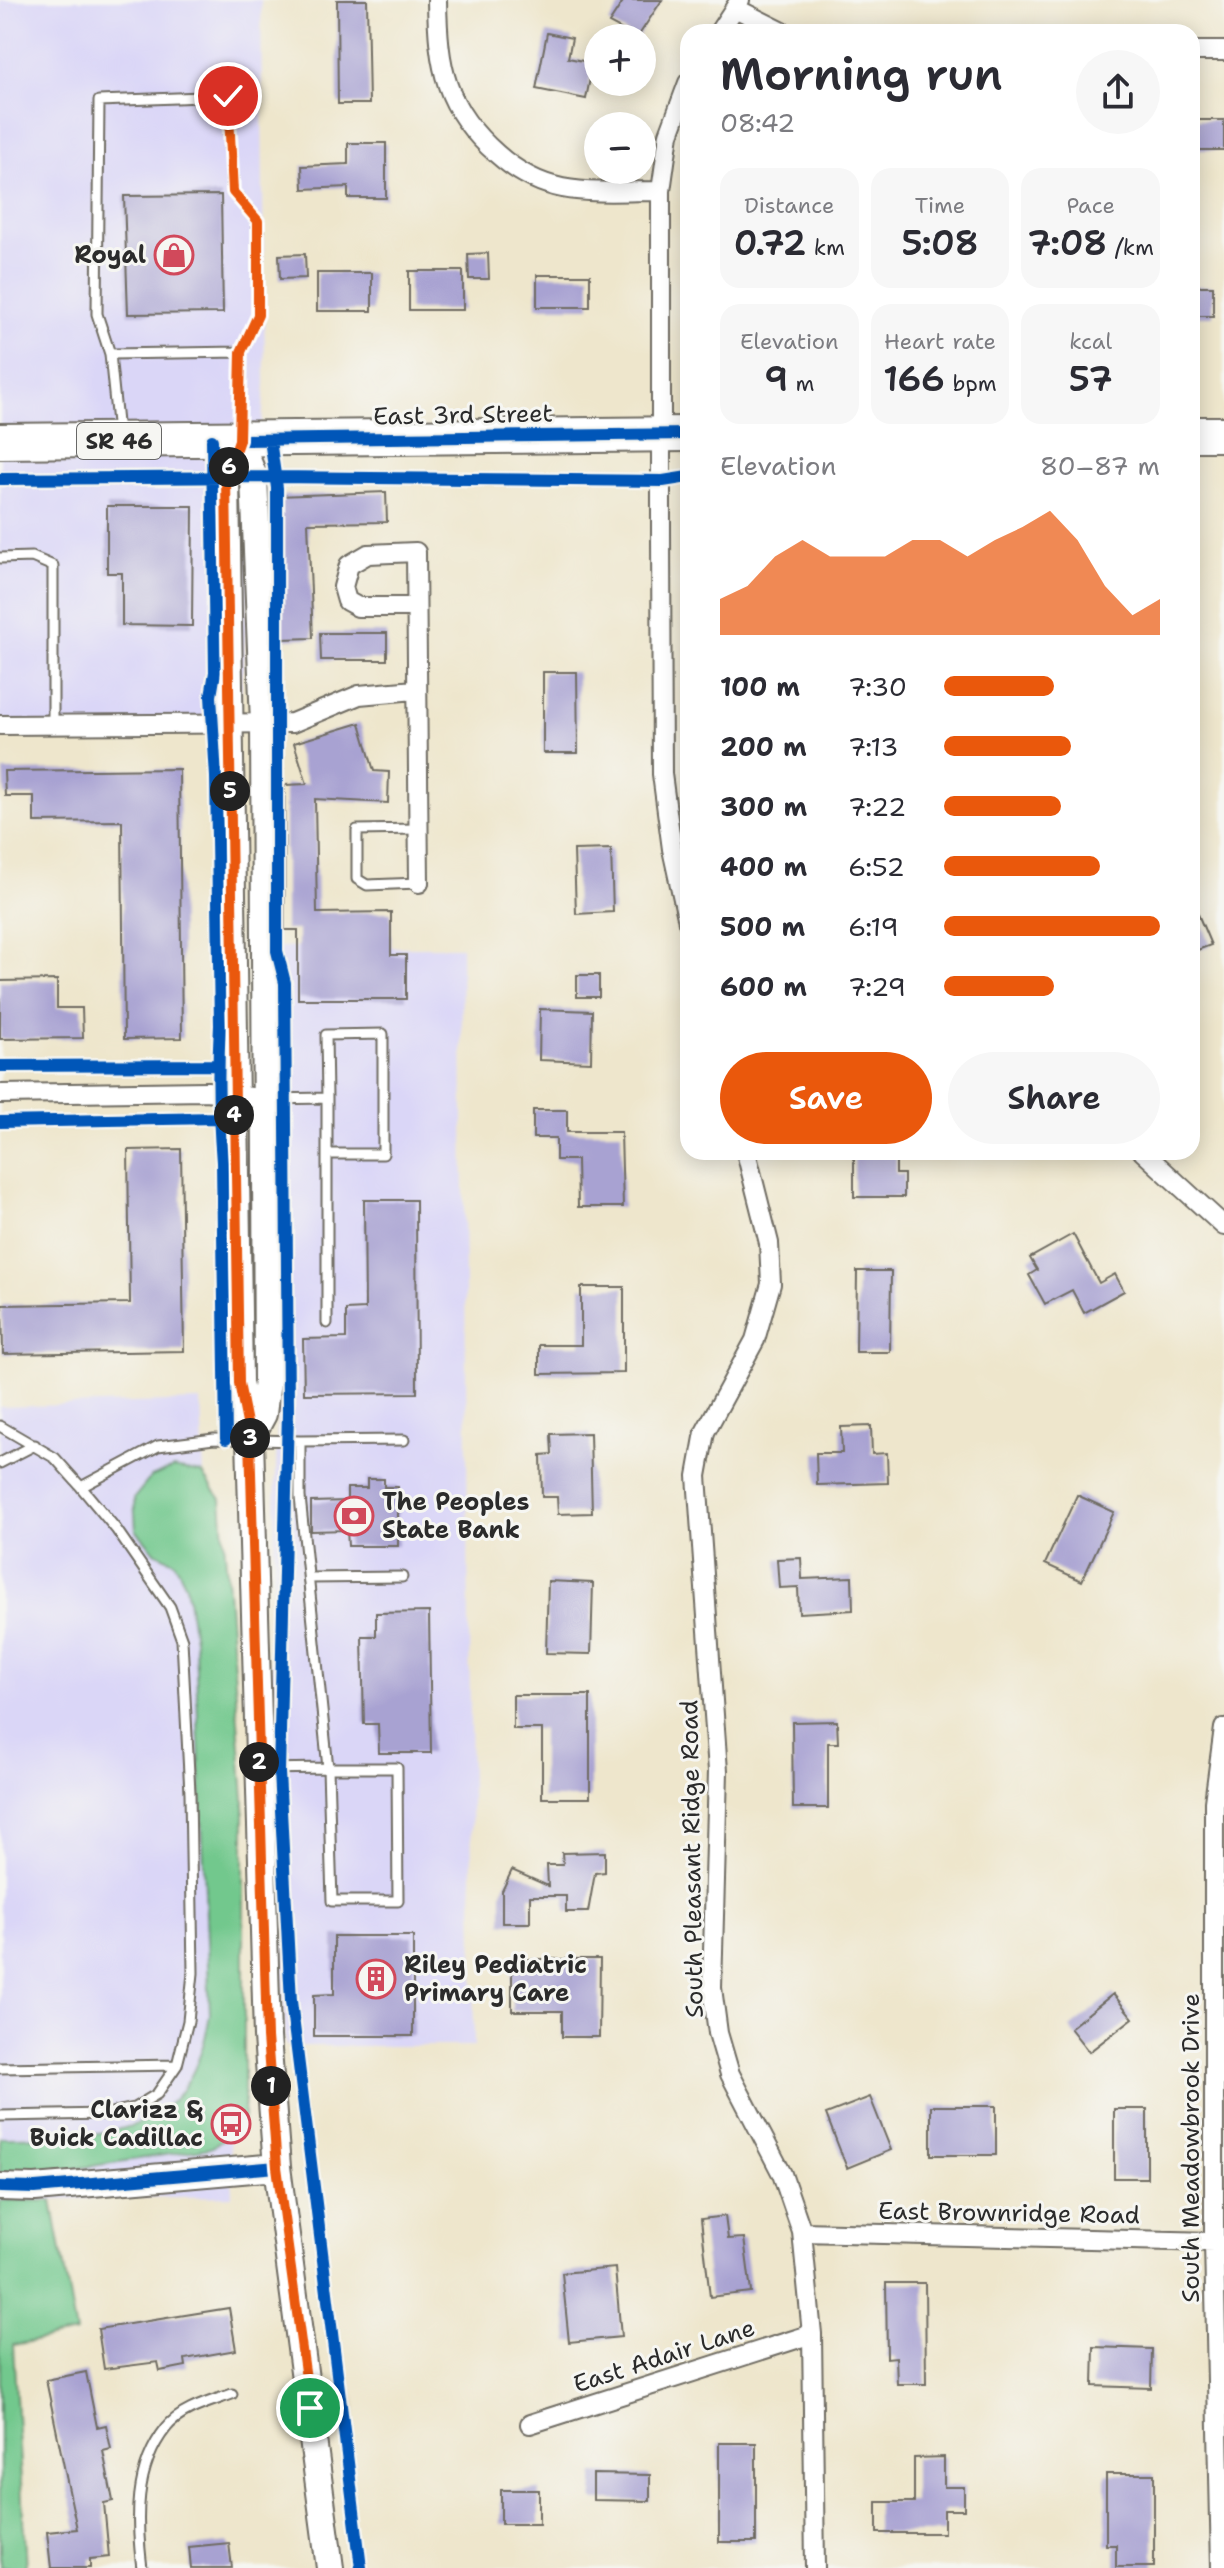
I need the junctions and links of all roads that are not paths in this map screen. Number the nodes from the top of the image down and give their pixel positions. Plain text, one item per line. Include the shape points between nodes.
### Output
1 (437, 0) edge
2 (737, 4) edge
3 (724, 24) edge
4 (770, 24) edge
5 (1200, 51) edge
6 (1224, 51) edge
7 (680, 104) edge
8 (661, 191) junction
9 (241, 352) junction
10 (110, 354) junction
11 (675, 434) edge
12 (1200, 434) edge
13 (1224, 434) edge
14 (239, 440) junction
15 (0, 441) edge
16 (119, 441) junction
17 (0, 558) edge
18 (416, 607) junction
19 (415, 690) junction
20 (229, 723) junction
21 (264, 723) junction
22 (53, 724) junction
23 (0, 725) edge
24 (418, 829) junction
25 (419, 883) joint
26 (680, 886) edge
27 (233, 1093) junction
28 (0, 1094) edge
29 (327, 1098) junction
30 (266, 1099) junction
31 (327, 1154) junction
32 (748, 1160) edge
33 (1152, 1160) edge
34 (1224, 1226) edge
35 (327, 1323) dead end
36 (0, 1426) edge
37 (250, 1438) junction
38 (404, 1440) dead end
39 (300, 1441) junction
40 (35, 1445) junction
41 (0, 1463) edge
42 (81, 1487) junction
43 (402, 1577) dead end
44 (309, 1578) junction
45 (1224, 1728) edge
46 (328, 1768) junction
47 (259, 1770) junction
48 (1220, 1864) edge
49 (177, 2065) junction
50 (0, 2068) edge
51 (0, 2116) edge
52 (277, 2167) junction
53 (0, 2187) edge
54 (802, 2232) junction
55 (1214, 2242) junction
56 (812, 2334) junction
57 (232, 2394) dead end
58 (530, 2424) dead end
59 (142, 2568) edge
60 (330, 2568) edge
61 (815, 2568) edge
62 (1221, 2568) edge

1 - 8 street via 447,89 466,125 504,160 539,182 564,188
2 - 3 street
2 - 4 street
5 - 6 street
7 - 8 street via 669,134
8 - 11 street
9 - 10 lane
9 - 10 lane via 258,315 258,221 233,192 228,96 99,101 97,314
9 - 14 lane
10 - 16 lane
11 - 14 highway, East 3rd Street / SR 46
11 - 26 street via 662,774
12 - 13 highway
14 - 16 highway, East 3rd Street / SR 46
14 - 20 street via 226,477
14 - 21 street via 254,477
15 - 16 highway, East 3rd Street / SR 46
17 - 22 lane via 32,557 53,566
18 - 18 street via 416,552 368,554 349,565 343,587 347,601 358,607
18 - 19 street
19 - 21 street via 359,695 292,723
19 - 24 street
20 - 21 street
20 - 22 street
20 - 27 street
21 - 30 street
22 - 23 street
24 - 25 street
24 - 25 lane via 357,830 357,879 367,885
27 - 28 street
27 - 30 street
27 - 37 street via 239,1383
29 - 30 lane
29 - 31 lane
29 - 31 lane via 326,1035 383,1034 383,1154
30 - 37 street via 267,1380 263,1414
31 - 35 lane
32 - 54 street, South Pleasant Ridge Road via 769,1243 771,1284 755,1340 705,1432 697,1476 718,1771 712,1988 730,2074 782,2174
33 - 34 street
36 - 40 lane
37 - 39 lane
37 - 42 lane via 158,1446
37 - 47 street
38 - 39 lane
39 - 44 lane
40 - 41 lane
40 - 42 lane
42 - 49 lane via 170,1607 182,1640 193,1973
43 - 44 lane
44 - 46 lane
45 - 48 street, South Meadowbrook Drive via 1214,1802
46 - 46 lane via 397,1768 398,1901 332,1901
46 - 47 lane
47 - 52 street via 267,2037
48 - 55 street, South Meadowbrook Drive
49 - 50 lane
49 - 51 lane via 157,2094 134,2108 106,2114
52 - 53 street
52 - 60 street
54 - 55 street, East Brownridge Road
54 - 56 street, South Pleasant Ridge Road
55 - 62 street, South Meadowbrook Drive
56 - 58 street, East Adair Lane
56 - 61 street, South Pleasant Ridge Road
57 - 59 lane via 196,2407 166,2427 145,2467 138,2498

